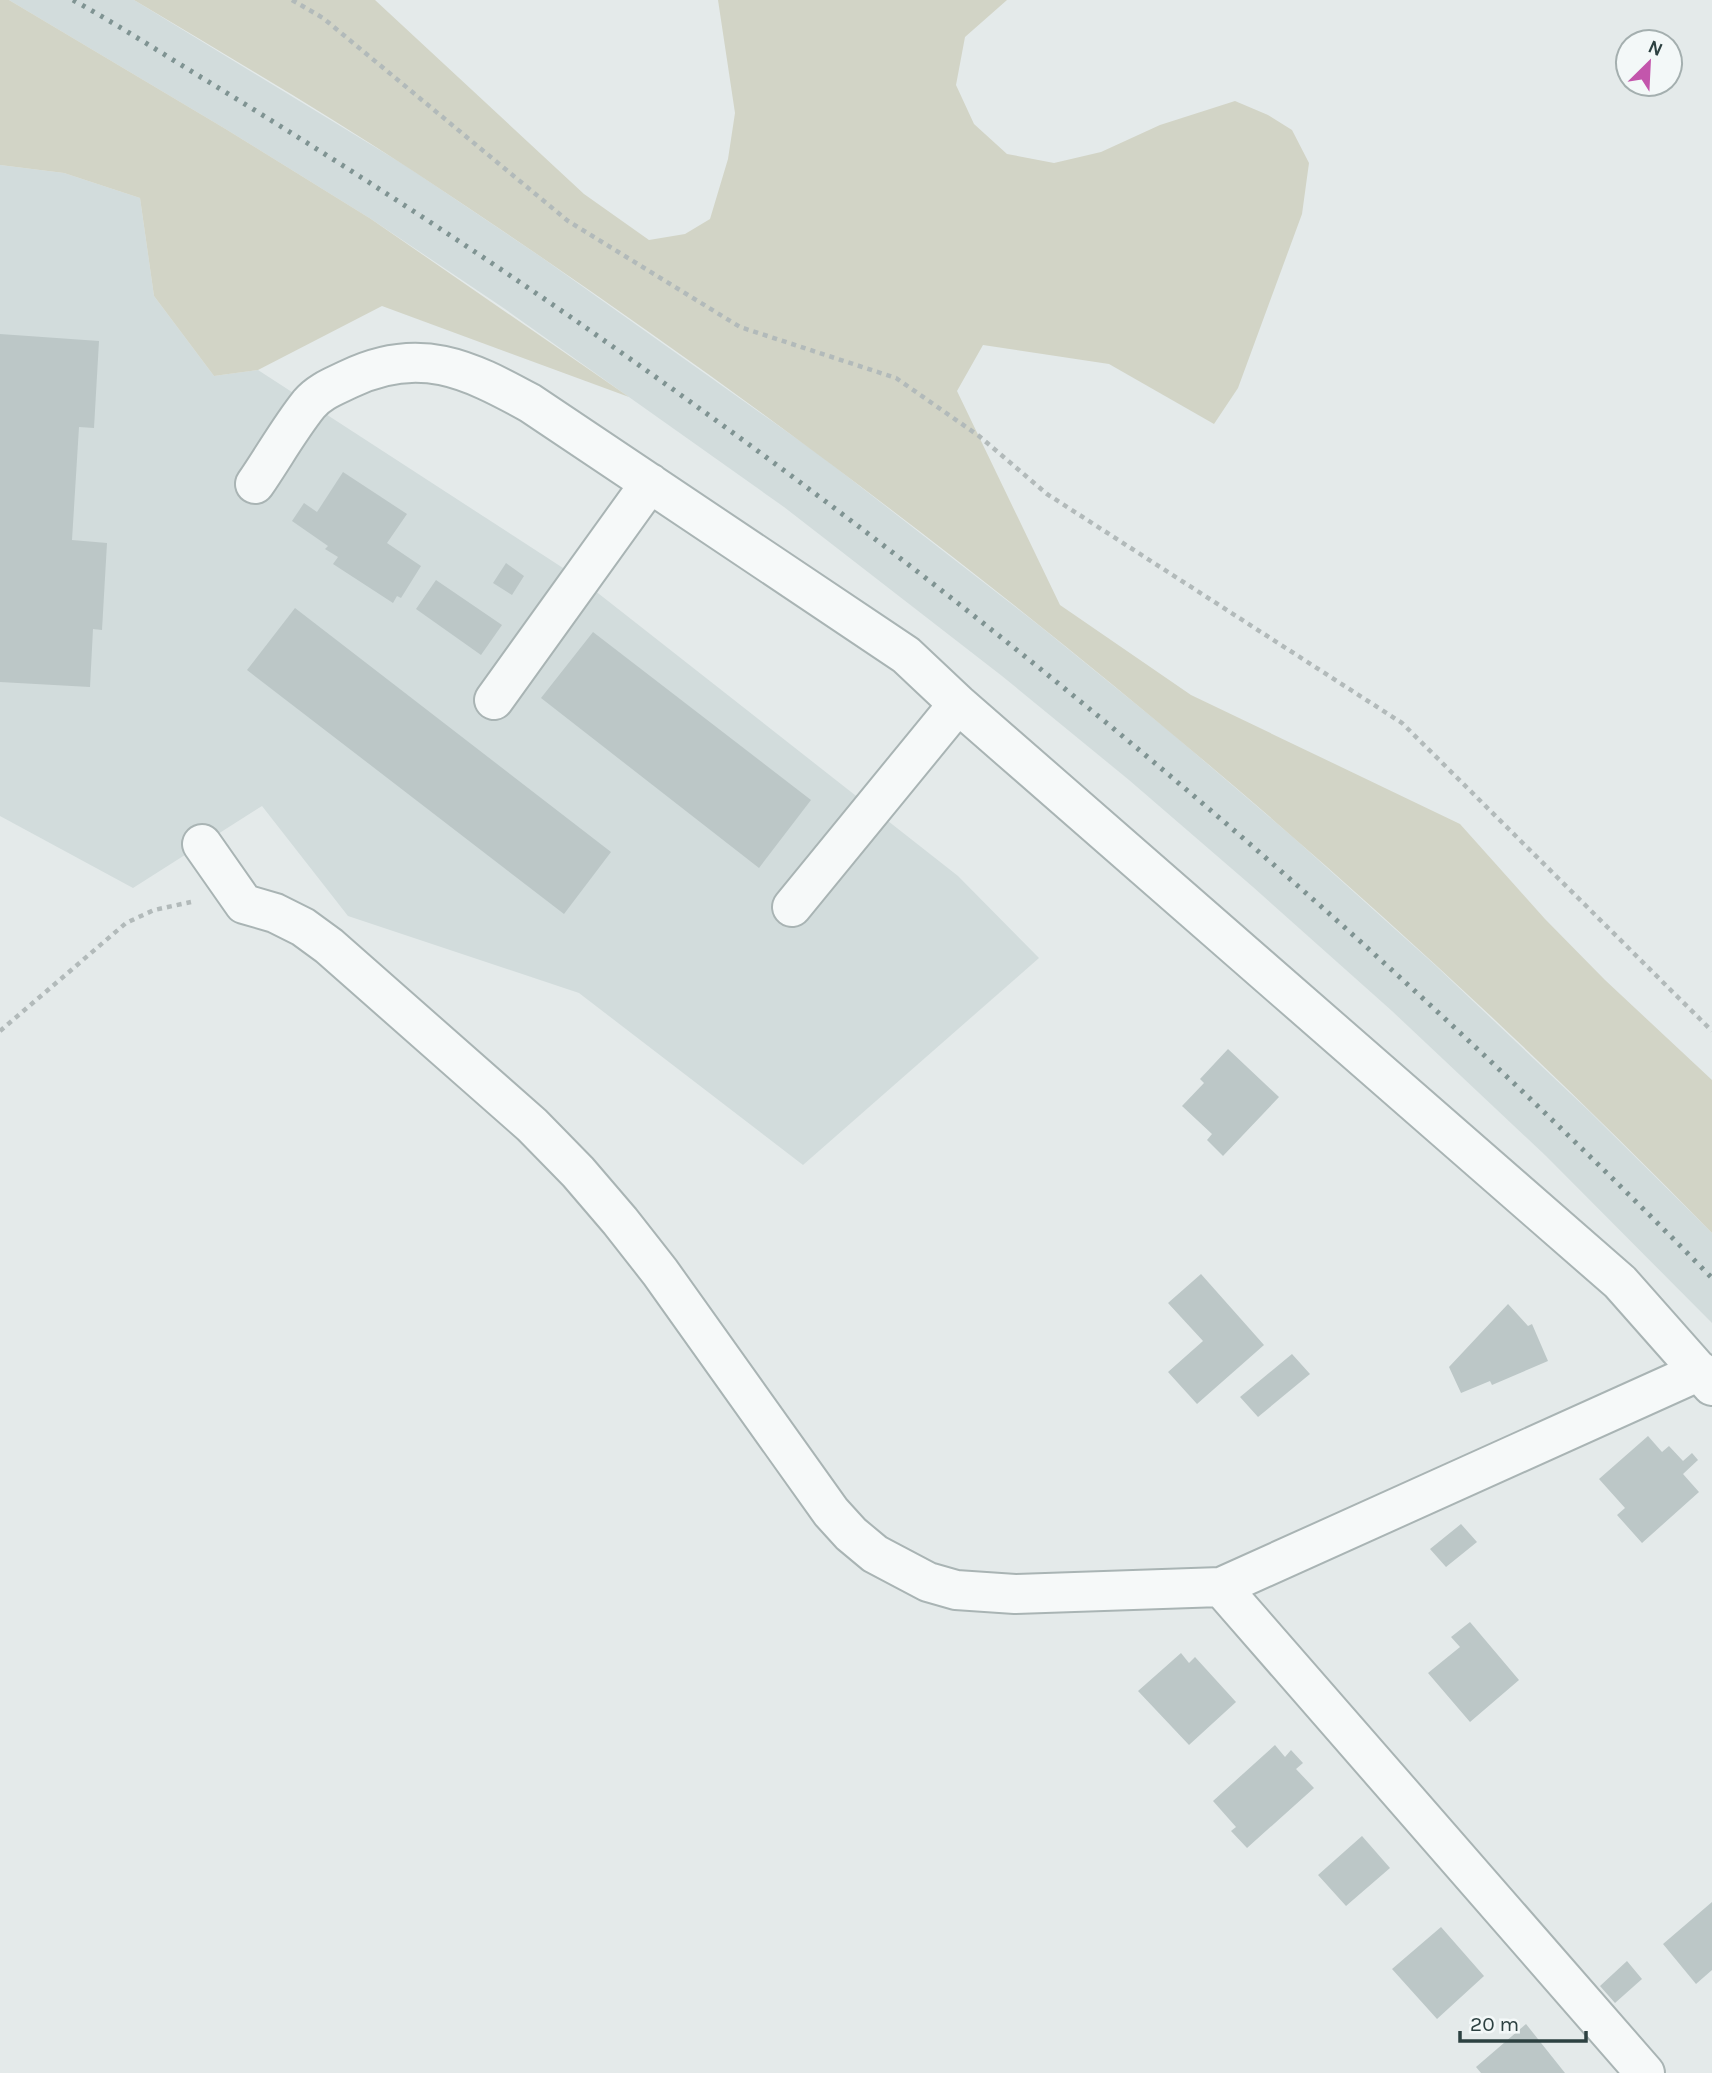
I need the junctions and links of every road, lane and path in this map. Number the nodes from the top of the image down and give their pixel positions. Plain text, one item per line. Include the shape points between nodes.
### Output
1 (292, 0) edge
2 (650, 483) junction
3 (255, 484) dead end
4 (494, 700) dead end
5 (958, 704) junction
6 (202, 844) dead end
7 (244, 904) junction
8 (792, 907) dead end
9 (0, 1031) edge
10 (1712, 1031) edge
11 (1706, 1378) edge
12 (1222, 1587) junction
13 (1645, 2073) edge

1 - 10 path via 323,18 568,221 740,327 896,378 979,436 1047,494 1402,723
2 - 3 street via 481,376 427,361 373,367 323,392
2 - 4 street
2 - 5 street via 906,655
5 - 8 street
5 - 11 street via 1620,1282
6 - 7 street
7 - 9 path via 184,902 126,923
7 - 12 street via 275,913 329,946 532,1125 620,1221 831,1512 875,1554 928,1582 986,1594
11 - 12 street
12 - 13 street

